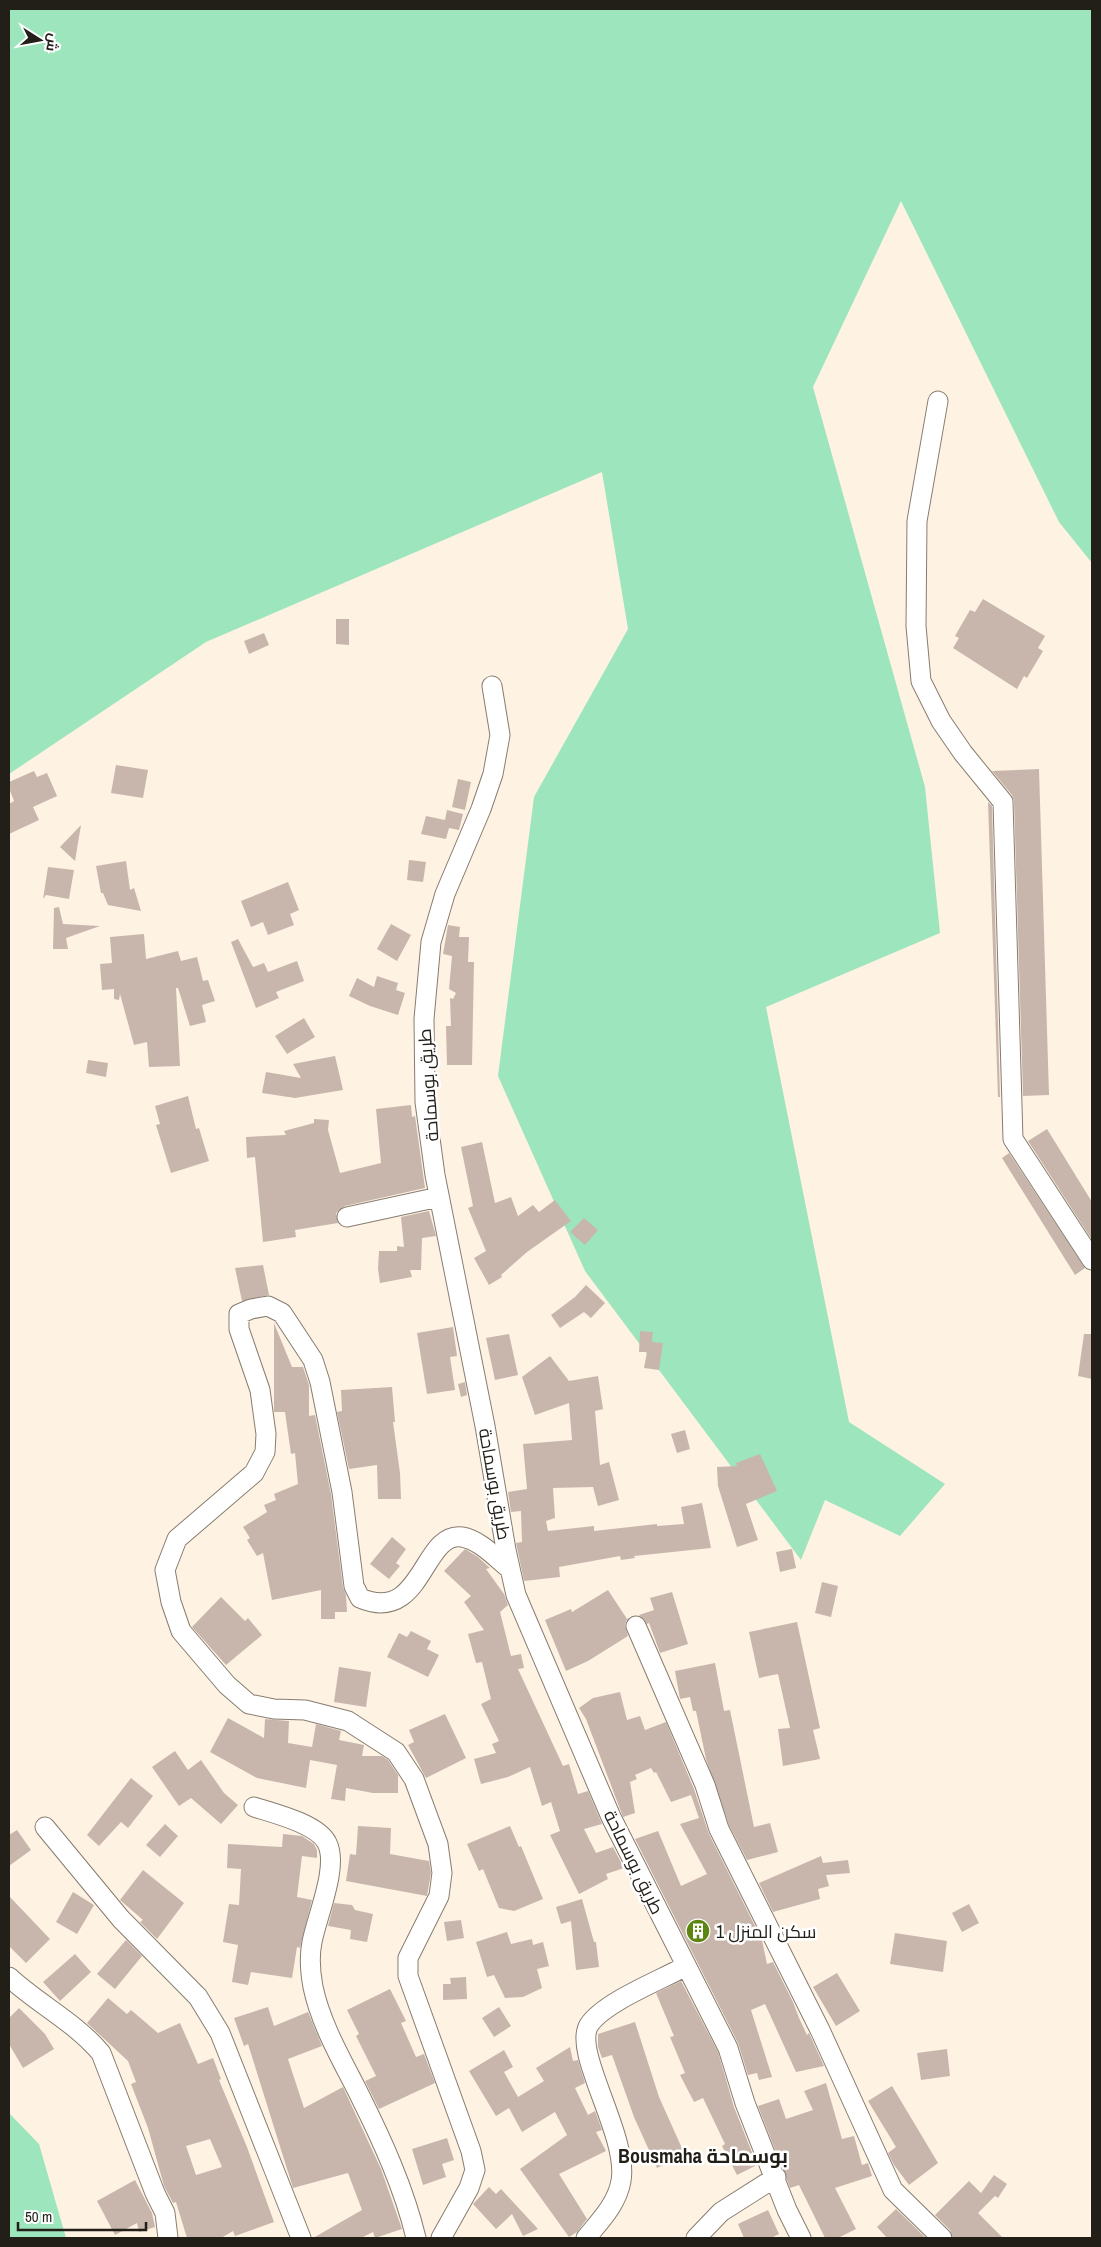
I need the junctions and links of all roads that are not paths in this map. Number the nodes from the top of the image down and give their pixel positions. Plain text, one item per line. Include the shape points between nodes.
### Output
1 (938, 401) dead end
2 (492, 686) dead end
3 (440, 1197) junction
4 (347, 1217) dead end
5 (1092, 1260) edge
6 (510, 1569) junction
7 (636, 1626) dead end
8 (254, 1807) dead end
9 (45, 1827) dead end
10 (686, 1966) junction
11 (9, 1977) edge
12 (776, 2177) junction
13 (168, 2238) edge
14 (300, 2238) edge
15 (416, 2238) edge
16 (441, 2238) edge
17 (586, 2238) edge
18 (696, 2238) edge
19 (801, 2238) edge
20 (942, 2238) edge

1 - 5 street via 917,521 916,626 921,681 941,721 1003,802 1013,1139
2 - 3 street, طريق بوسماحة via 500,735 494,774 445,894 430,951 424,1019 425,1102
3 - 4 street
3 - 6 street, طريق بوسماحة
6 - 10 street, طريق بوسماحة via 516,1595 611,1817
6 - 16 street via 475,1542 460,1537 445,1541 406,1593 390,1603 374,1604 360,1598 354,1586 342,1492 320,1382 312,1360 282,1313 268,1306 239,1314 238,1329 260,1390 265,1452 254,1473 177,1539 165,1570 171,1602 181,1631 249,1704 305,1710 348,1721 396,1752 414,1779 438,1844 442,1873 439,1896 408,1958 408,1976 472,2151 475,2170 469,2188
7 - 20 street via 705,1785 720,1829 820,2030 893,2190
8 - 15 street via 305,1824 326,1840 331,1852 330,1869 312,1942 313,1988 327,2030 378,2132
9 - 14 street via 121,1920 198,1997 220,2033
10 - 12 street, طريق بوسماحة via 728,2048 745,2103
10 - 17 street via 607,2007 590,2024 584,2036 586,2052 621,2154 621,2181 612,2207
11 - 13 street via 28,1995 86,2035 101,2053 165,2213
12 - 18 street via 721,2212
12 - 19 street, طريق بوسماحة

